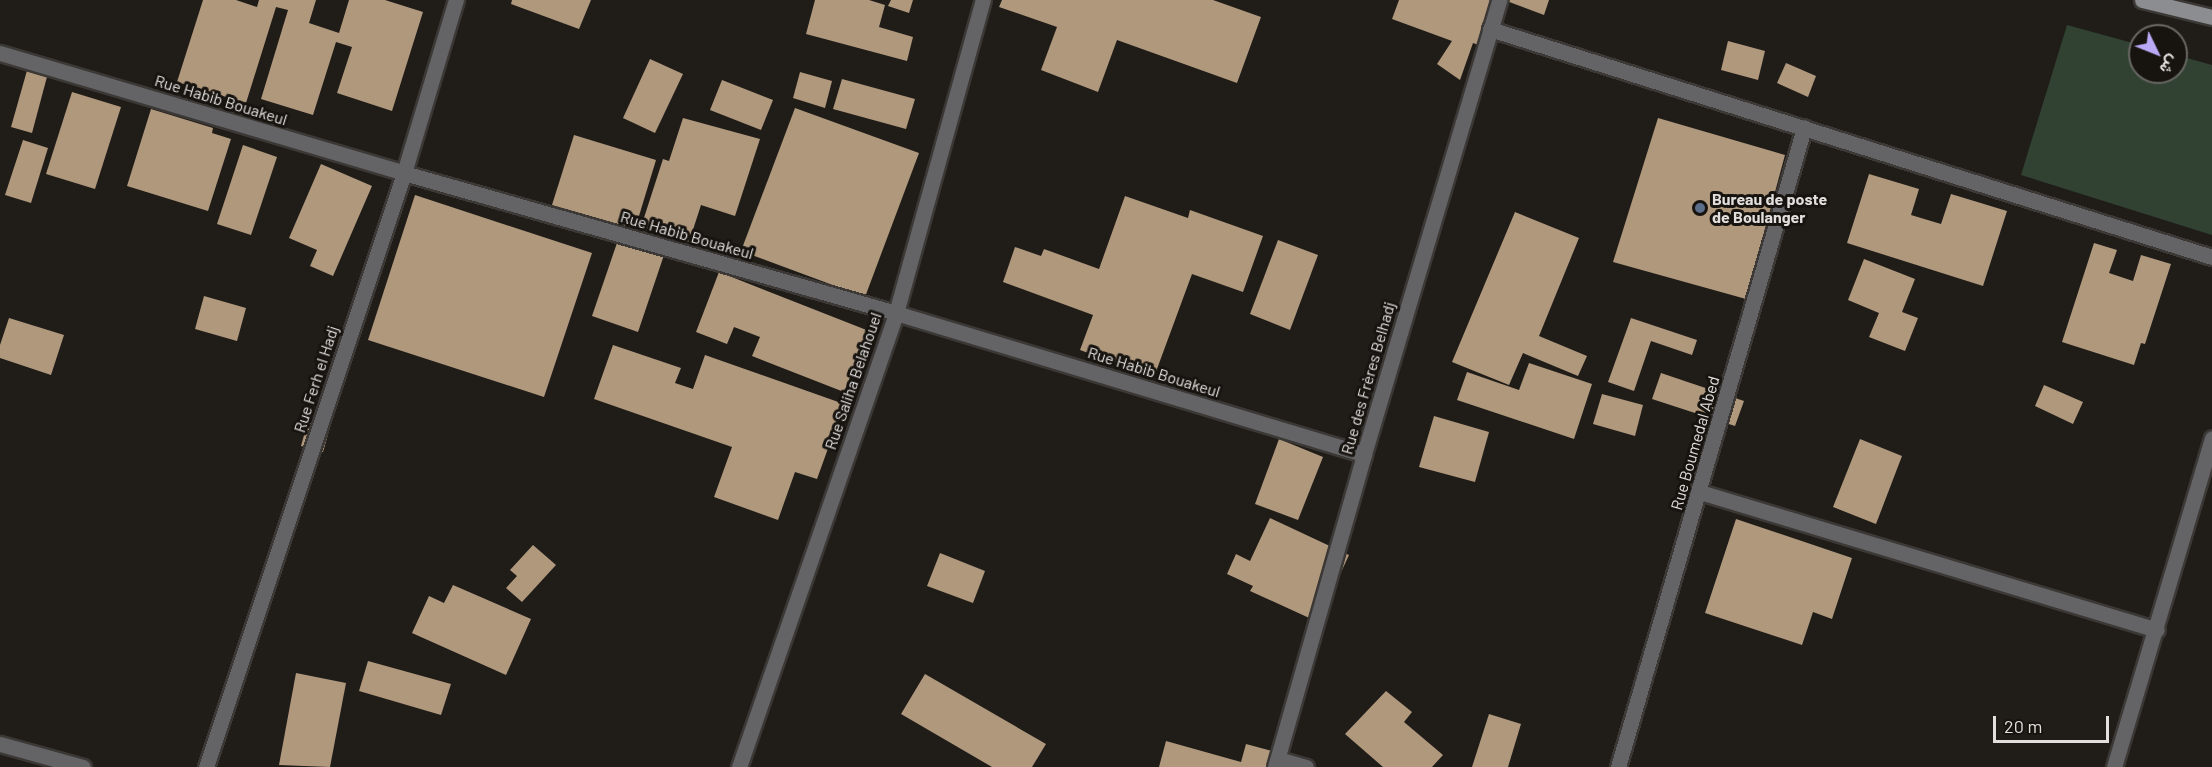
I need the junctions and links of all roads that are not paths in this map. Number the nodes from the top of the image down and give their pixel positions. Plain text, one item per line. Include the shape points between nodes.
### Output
1 (456, 0) edge
2 (983, 0) edge
3 (1499, 0) edge
4 (2142, 0) edge
5 (2212, 17) edge
6 (1490, 29) junction
7 (0, 53) edge
8 (1804, 128) junction
9 (404, 173) junction
10 (2212, 257) edge
11 (896, 313) junction
12 (2212, 438) edge
13 (1364, 454) junction
14 (1700, 492) junction
15 (2157, 630) junction
16 (0, 744) edge
17 (1277, 763) edge
18 (83, 767) edge
19 (206, 767) edge
20 (739, 767) edge
21 (1306, 767) edge
22 (1618, 767) edge
23 (2114, 767) edge

1 - 9 street, Rue Ferh el Hadj
2 - 11 street, Rue Saliha Belahouel
3 - 6 street, Rue des Frères Belhadj
4 - 5 main road
6 - 8 street
6 - 13 street, Rue des Frères Belhadj
7 - 9 street, Rue Habib Bouakeul
8 - 10 street
8 - 14 street, Rue Boumedal Abed
9 - 11 street, Rue Habib Bouakeul
9 - 19 street, Rue Ferh el Hadj
11 - 13 street, Rue Habib Bouakeul
11 - 20 street, Rue Saliha Belahouel
12 - 15 street
13 - 17 street, Rue des Frères Belhadj
14 - 15 street
14 - 22 street, Rue Boumedal Abed
15 - 23 street
16 - 18 street
17 - 21 street

